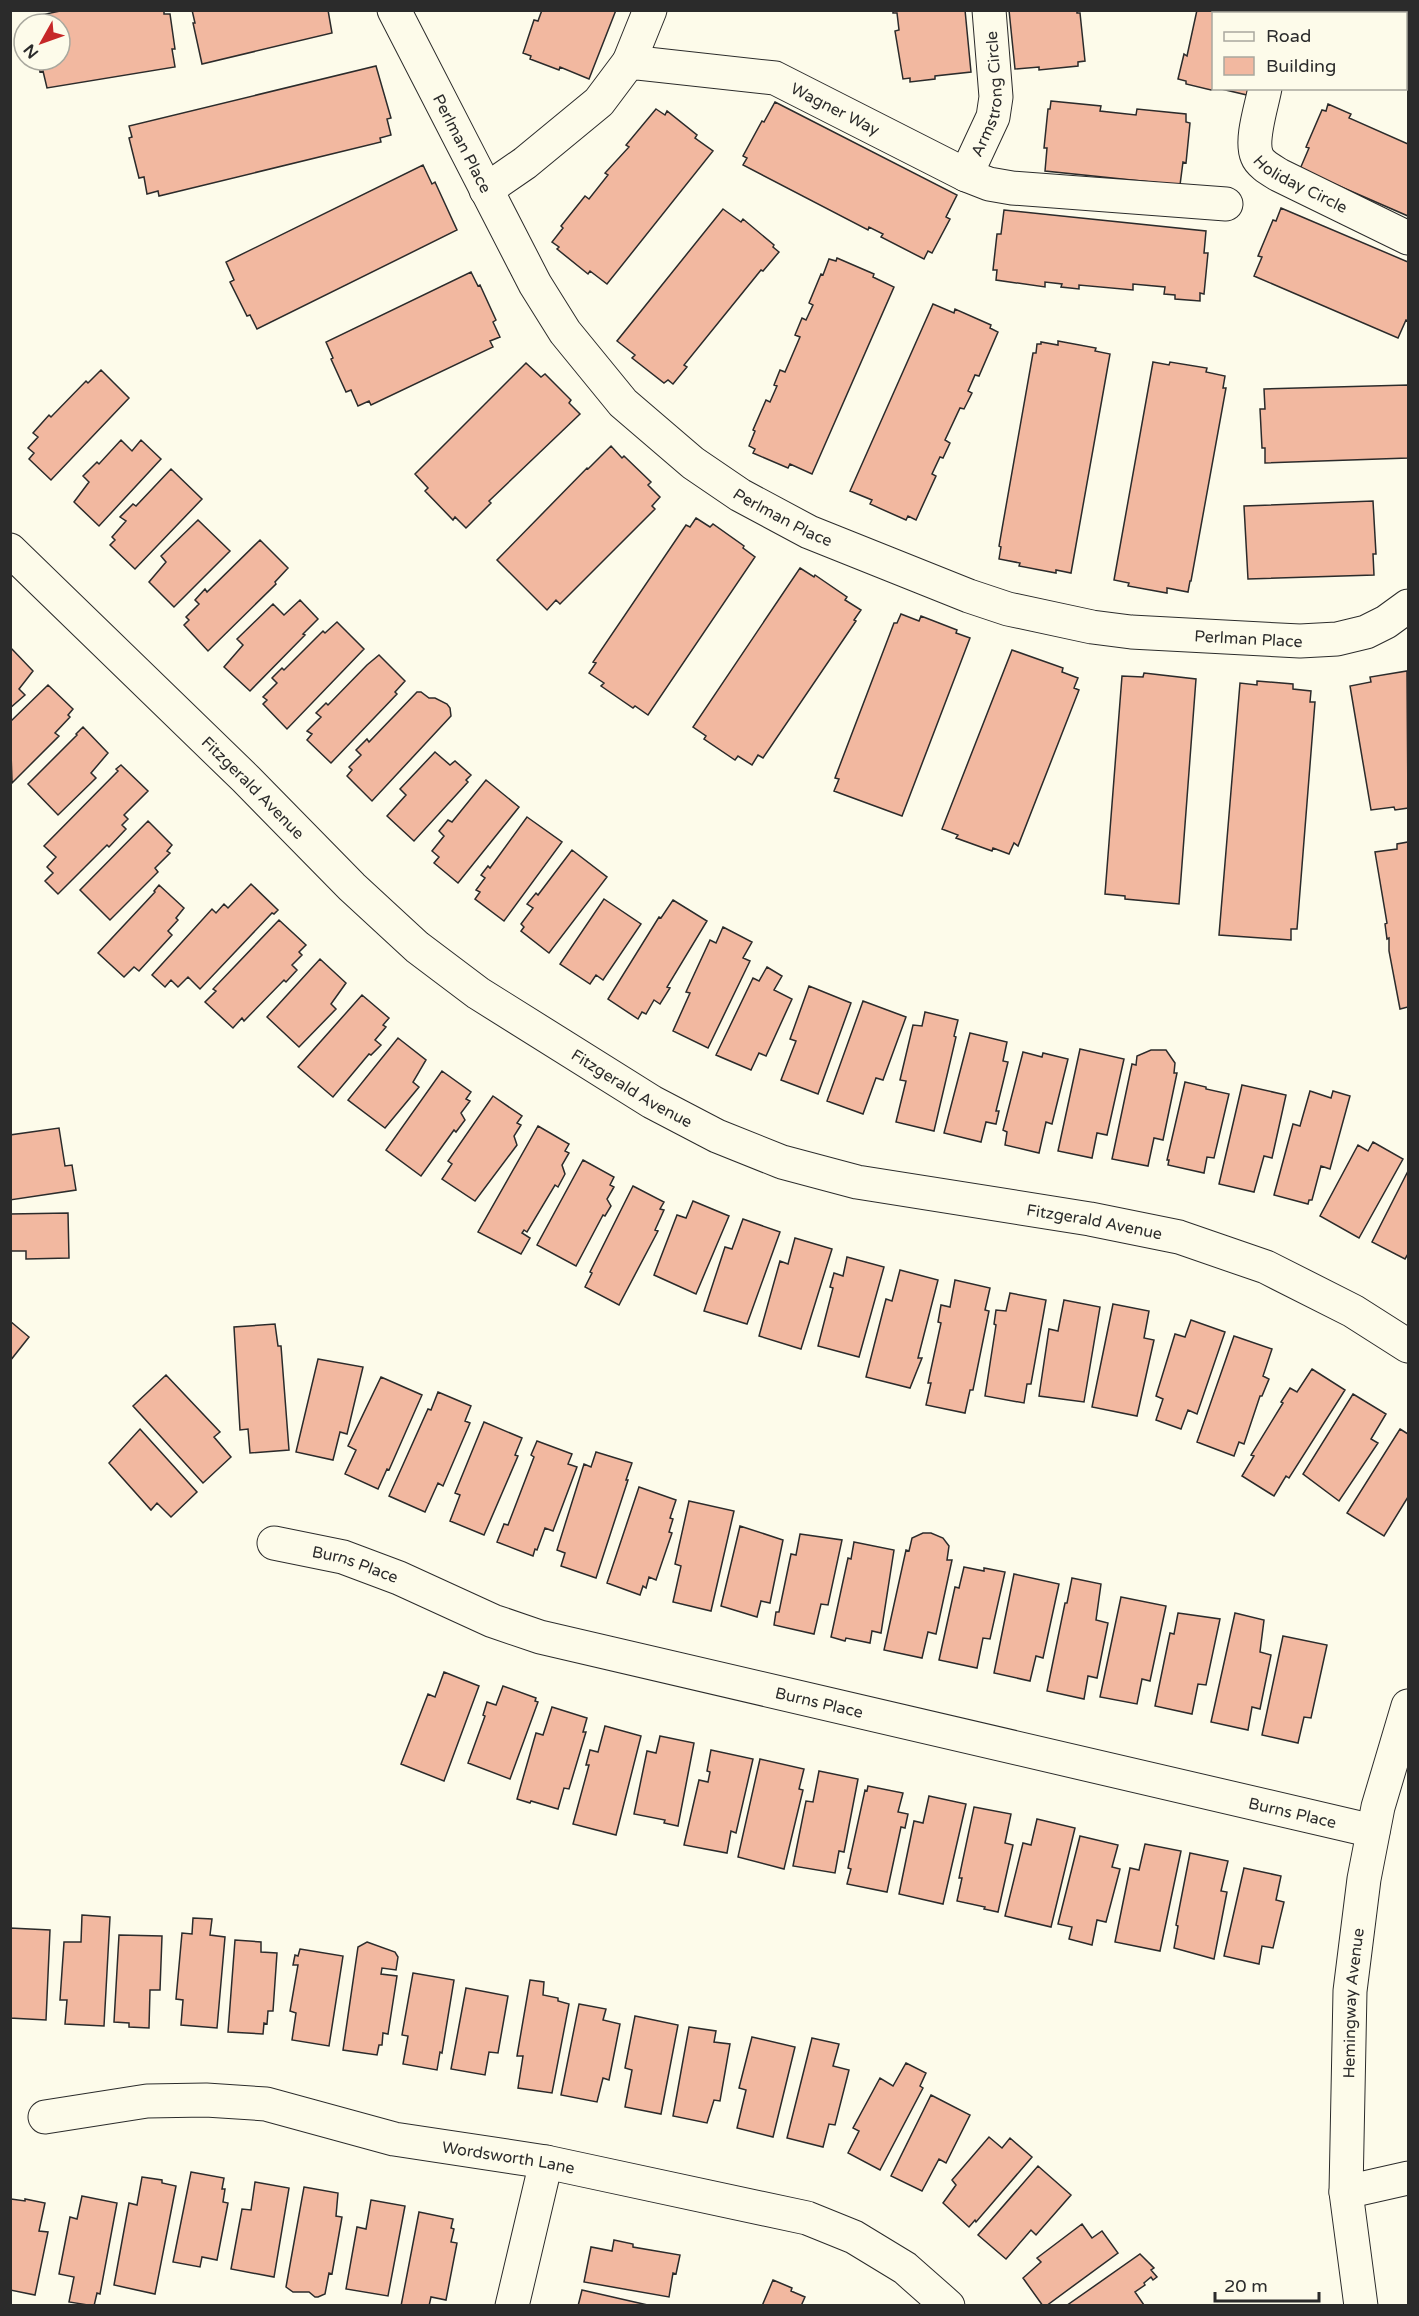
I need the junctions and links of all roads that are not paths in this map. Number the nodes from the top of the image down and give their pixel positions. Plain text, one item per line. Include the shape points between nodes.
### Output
1 (394, 10) edge
2 (650, 10) edge
3 (989, 10) edge
4 (629, 62) junction
5 (1266, 90) edge
6 (966, 174) junction
7 (486, 190) junction
8 (1226, 204) dead end
9 (1408, 238) edge
10 (10, 550) edge
11 (1408, 606) edge
12 (1408, 1346) edge
13 (274, 1542) dead end
14 (1408, 1706) edge
15 (1373, 1831) junction
16 (45, 2117) dead end
17 (546, 2162) junction
18 (1408, 2178) edge
19 (1346, 2192) junction
20 (512, 2306) edge
21 (948, 2306) edge
22 (1361, 2306) edge

1 - 7 street, Perlman Place
2 - 4 street
3 - 6 street, Armstrong Circle via 996,97 993,117
4 - 6 street, Wagner Way via 776,78
4 - 7 street via 599,102
5 - 9 street, Holiday Circle via 1255,135 1256,156 1279,175
6 - 8 street, Wagner Way via 1012,188
7 - 11 street, Perlman Place via 565,332 623,403 693,463 796,527 1008,609 1131,632 1300,641 1336,639 1366,632
10 - 12 street, Fitzgerald Avenue via 417,947 478,993 652,1102 717,1136 782,1162 857,1182 1179,1237 1266,1267 1353,1311
13 - 15 street, Burns Place via 343,1557 540,1637
14 - 15 street, Hemingway Avenue
15 - 19 street, Hemingway Avenue via 1350,1991
16 - 17 street, Wordsworth Lane via 147,2101 266,2104 394,2139
17 - 20 street
17 - 21 street, Wordsworth Lane via 807,2218 854,2237 905,2268
18 - 19 street
19 - 22 street, Hemingway Avenue

